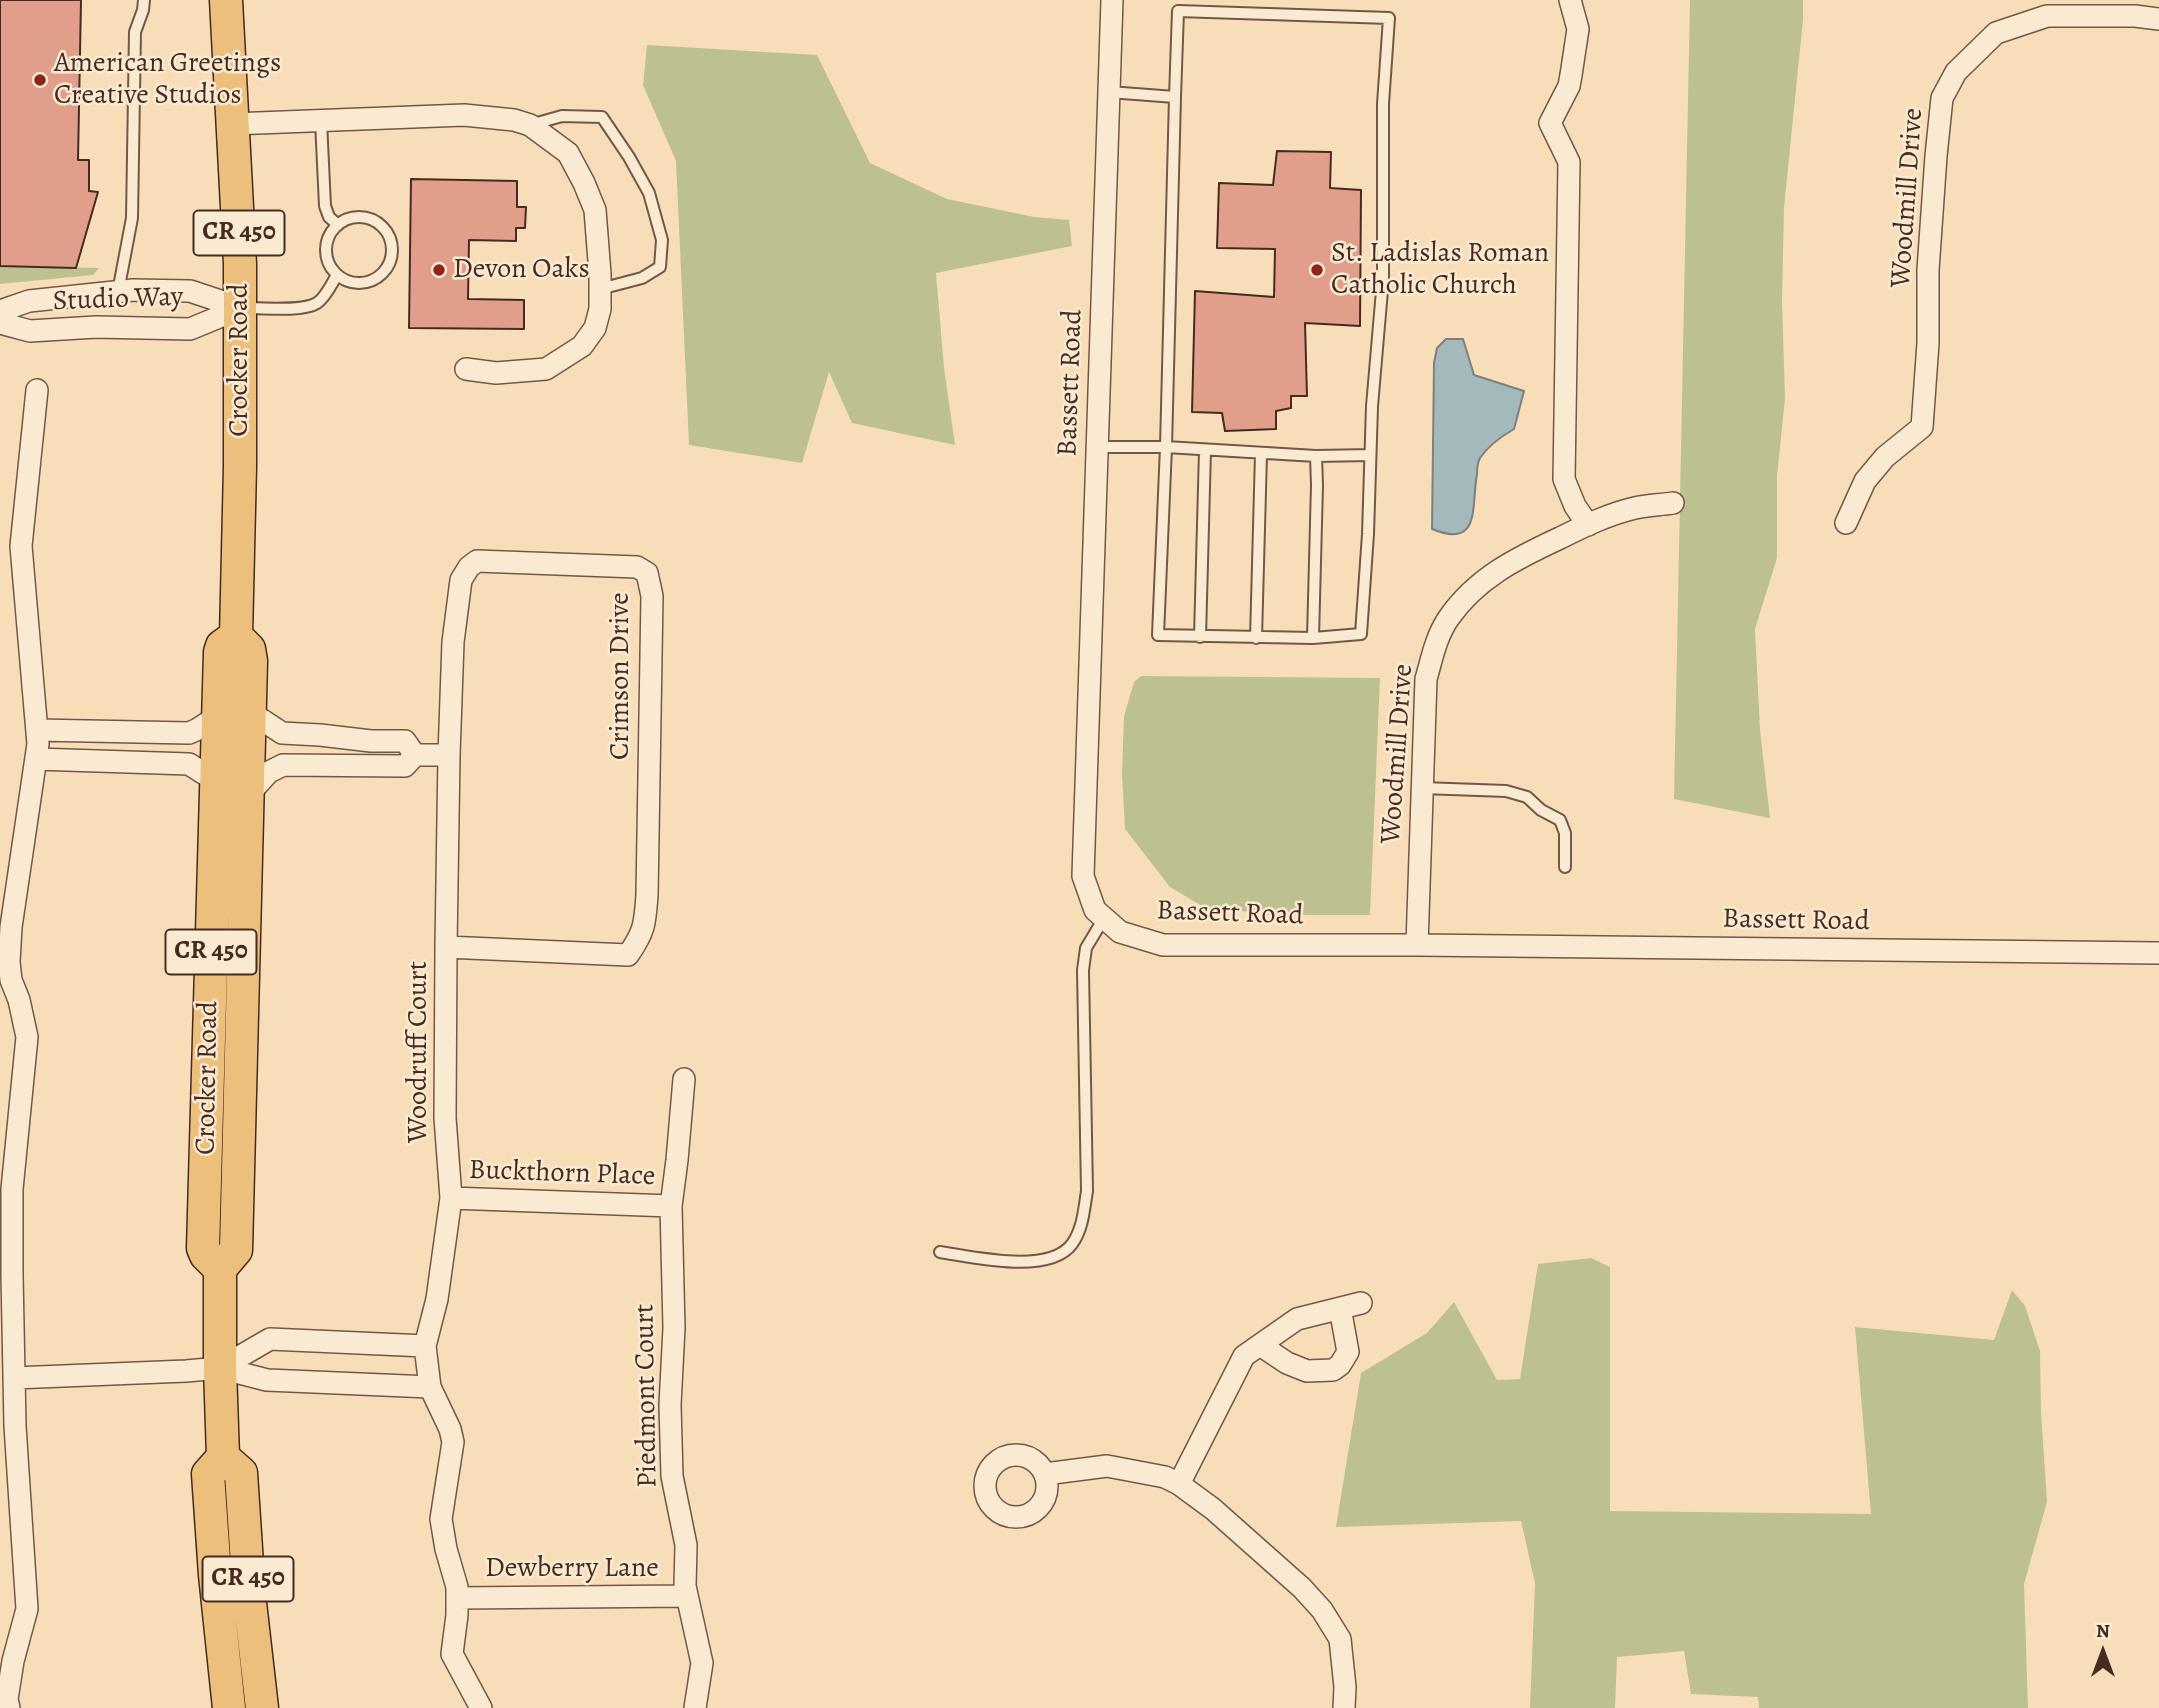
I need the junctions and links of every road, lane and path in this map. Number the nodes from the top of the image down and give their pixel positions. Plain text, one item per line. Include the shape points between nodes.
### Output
1 (144, 0) edge
2 (226, 0) edge
3 (1112, 0) edge
4 (1570, 0) edge
5 (1179, 6) edge
6 (2159, 19) edge
7 (1109, 92) junction
8 (1175, 97) junction
9 (321, 121) junction
10 (232, 124) junction
11 (530, 125) junction
12 (338, 225) junction
13 (337, 275) junction
14 (600, 289) junction
15 (118, 292) junction
16 (241, 308) junction
17 (0, 311) edge
18 (0, 323) edge
19 (466, 369) dead end
20 (37, 390) dead end
21 (1097, 447) junction
22 (1166, 447) junction
23 (1205, 450) junction
24 (1261, 454) junction
25 (1370, 455) junction
26 (1316, 457) junction
27 (1672, 503) dead end
28 (1846, 523) dead end
29 (1588, 525) junction
30 (236, 636) junction
31 (1200, 636) junction
32 (1256, 638) junction
33 (1313, 638) junction
34 (250, 712) junction
35 (218, 716) junction
36 (37, 730) junction
37 (415, 755) junction
38 (449, 755) junction
39 (36, 759) junction
40 (216, 781) junction
41 (1422, 788) junction
42 (248, 795) junction
43 (1565, 867) dead end
44 (1104, 918) junction
45 (1417, 944) junction
46 (446, 947) junction
47 (2159, 953) edge
48 (684, 1079) dead end
49 (451, 1198) junction
50 (671, 1206) junction
51 (940, 1252) dead end
52 (220, 1269) junction
53 (1361, 1303) dead end
54 (1340, 1308) junction
55 (1260, 1345) junction
56 (425, 1346) junction
57 (220, 1368) junction
58 (14, 1378) junction
59 (430, 1387) junction
60 (223, 1457) junction
61 (1045, 1474) dead end
62 (1179, 1484) junction
63 (686, 1596) junction
64 (457, 1598) junction
65 (9, 1708) edge
66 (229, 1708) edge
67 (262, 1708) edge
68 (481, 1708) edge
69 (695, 1708) edge
70 (1344, 1708) edge

1 - 15 lane via 135,33 132,218
2 - 10 main road, Crocker Road / CR 450
3 - 7 street, Bassett Road
4 - 29 street via 1578,29 1573,64 1569,86 1550,123 1569,162 1564,479
5 - 8 lane
5 - 25 lane via 1389,18 1383,104 1383,279
6 - 28 street, Woodmill Drive via 2132,12 2047,16 1996,33 1956,72 1942,98 1936,156 1922,427 1885,457 1865,481
7 - 8 lane
7 - 21 street, Bassett Road
8 - 22 lane
9 - 10 street
9 - 11 street via 464,115
9 - 12 lane via 325,206
10 - 16 main road, Crocker Road / CR 450
11 - 14 street via 568,153 584,183 595,210
11 - 14 lane via 562,116 602,117 649,193 662,240 660,267 642,278
12 - 13 lane via 330,233 326,255
12 - 13 lane via 358,217 379,223 393,250 386,271 378,278 357,283
13 - 16 lane via 317,303
14 - 19 street via 595,328 582,346 546,369 496,373
15 - 16 street, Studio Way via 190,291
15 - 17 street, Studio Way via 29,301
16 - 18 street, Studio Way via 190,330 96,327 30,331
16 - 30 main road, Crocker Road / CR 450
20 - 36 street via 21,546
21 - 22 lane
21 - 44 street, Bassett Road via 1083,876 1095,909
22 - 23 lane
22 - 31 lane via 1158,635
23 - 24 lane
23 - 31 lane
24 - 26 lane
24 - 32 lane
25 - 26 lane
25 - 33 lane via 1361,634
26 - 33 lane
27 - 29 street, Woodmill Drive via 1635,508
29 - 41 street, Woodmill Drive via 1510,561 1484,579 1448,619 1426,679
30 - 34 main road, Crocker Road / CR 450 via 249,649
30 - 35 main road, Crocker Road / CR 450 via 220,648
31 - 32 lane
32 - 33 lane
34 - 37 street via 282,733 405,741
34 - 42 main road, Crocker Road / CR 450
35 - 36 street via 188,733
35 - 40 main road, Crocker Road / CR 450
36 - 39 street
37 - 38 street
37 - 42 street via 405,766 283,765 269,772
38 - 46 street, Woodruff Court
38 - 46 street, Crimson Drive via 453,642 461,580 469,568 477,561 637,567 647,572 652,596 648,881 641,937 628,955
39 - 40 street via 188,764
39 - 58 street via 9,946 11,979 27,1037 12,1189
40 - 52 main road, Crocker Road / CR 450 via 204,1248
41 - 43 lane via 1506,791 1527,797 1560,820 1565,833
41 - 45 street, Woodmill Drive
42 - 52 main road, Crocker Road / CR 450 via 236,1250
44 - 45 street, Bassett Road via 1120,932 1163,945
44 - 51 lane via 1084,959 1087,1191 1073,1243 1062,1254 1023,1262
45 - 47 street, Bassett Road
46 - 49 street, Woodruff Court via 445,1118
48 - 50 street, Piedmont Court
49 - 50 street, Buckthorn Place
49 - 56 street, Woodruff Court via 437,1299
50 - 63 street, Piedmont Court via 672,1476 686,1545
52 - 57 main road, Crocker Road / CR 450
53 - 54 street
54 - 55 street via 1297,1319
54 - 55 street via 1348,1352 1333,1370 1307,1371
55 - 62 street via 1244,1356
56 - 57 street via 270,1339
56 - 59 street, Woodruff Court
57 - 58 street
57 - 59 street via 268,1380
57 - 60 main road, Crocker Road / CR 450
58 - 65 street via 27,1609 13,1661
59 - 64 street, Woodruff Court via 453,1442 441,1519
60 - 66 main road, Crocker Road / CR 450 via 208,1474
60 - 67 main road, CR 450 via 241,1473
61 - 62 street via 1107,1466
62 - 70 street via 1213,1509 1322,1610 1340,1639
63 - 64 street, Dewberry Lane
63 - 69 street, Piedmont Court via 702,1663
64 - 68 street, Woodruff Court via 452,1654

